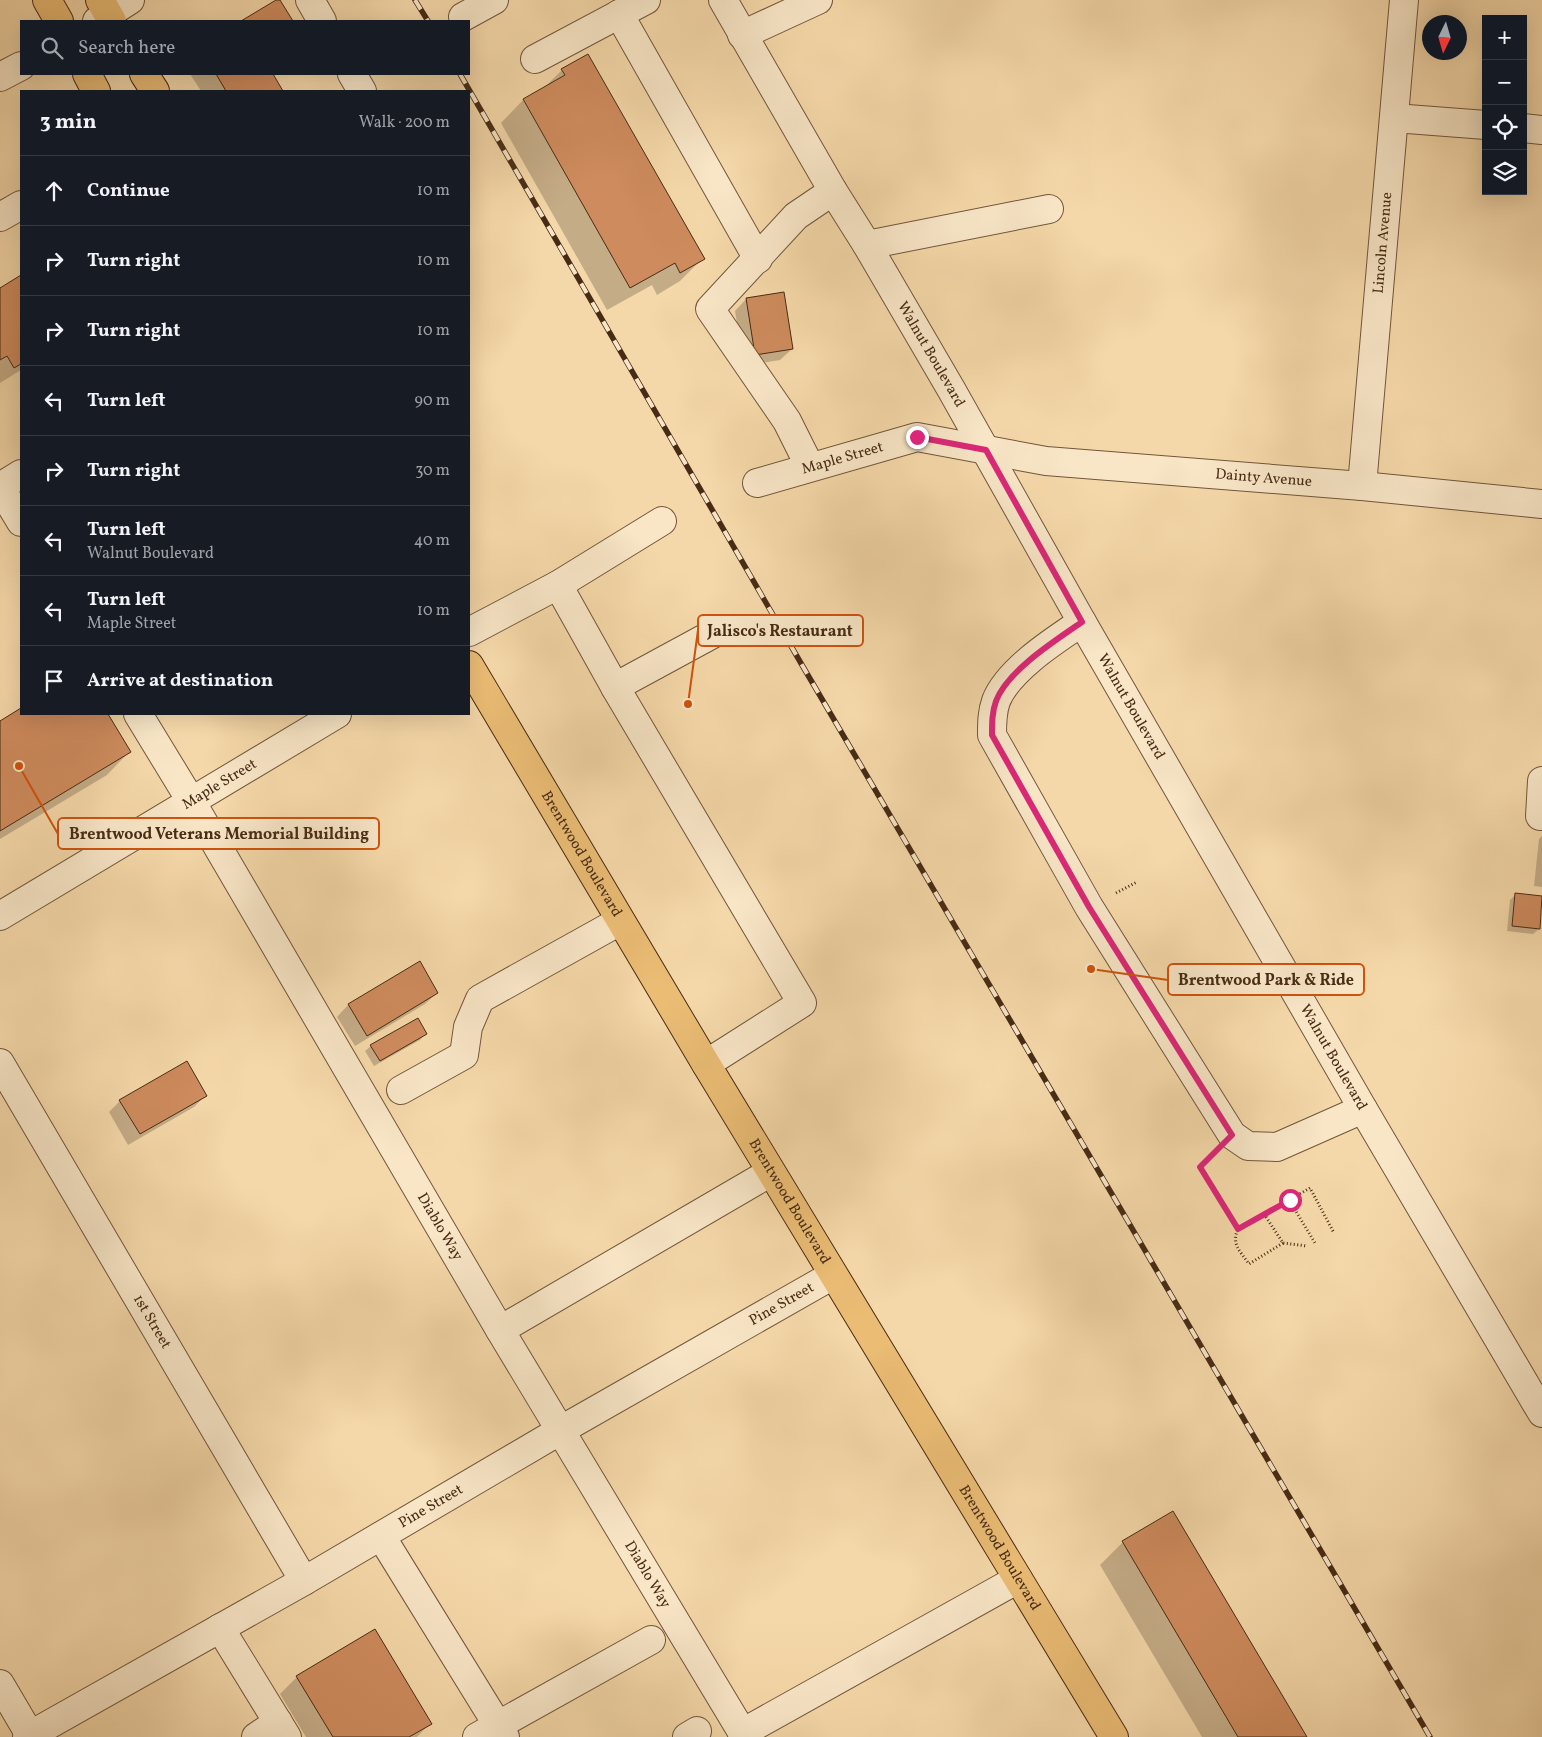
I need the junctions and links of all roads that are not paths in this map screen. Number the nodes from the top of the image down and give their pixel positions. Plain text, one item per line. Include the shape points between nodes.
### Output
1 (46, 0) edge
2 (310, 0) edge
3 (494, 0) edge
4 (646, 0) edge
5 (723, 0) edge
6 (818, 0) edge
7 (1404, 0) edge
8 (619, 14) junction
9 (463, 17) dead end
10 (58, 20) edge
11 (321, 20) edge
12 (742, 35) junction
13 (535, 59) dead end
14 (20, 67) edge
15 (88, 75) edge
16 (145, 75) edge
17 (353, 75) edge
18 (0, 77) edge
19 (95, 90) edge
20 (154, 90) edge
21 (361, 90) edge
22 (1394, 118) junction
23 (1482, 125) edge
24 (1527, 128) edge
25 (1542, 130) edge
26 (834, 191) junction
27 (20, 207) edge
28 (1048, 209) dead end
29 (0, 217) edge
30 (868, 245) junction
31 (758, 259) junction
32 (986, 450) junction
33 (810, 467) junction
34 (20, 475) edge
35 (757, 483) dead end
36 (1362, 486) junction
37 (0, 487) edge
38 (1542, 504) edge
39 (20, 520) edge
40 (662, 521) dead end
41 (558, 585) junction
42 (1082, 622) junction
43 (720, 630) dead end
44 (470, 631) edge
45 (470, 667) edge
46 (615, 687) junction
47 (139, 715) edge
48 (335, 715) edge
49 (1542, 781) edge
50 (191, 801) junction
51 (1540, 816) dead end
52 (0, 916) edge
53 (620, 921) junction
54 (0, 1063) edge
55 (706, 1064) junction
56 (401, 1090) dead end
57 (1363, 1109) junction
58 (771, 1172) junction
59 (833, 1275) junction
60 (500, 1330) junction
61 (1542, 1413) edge
62 (561, 1430) junction
63 (381, 1536) junction
64 (1018, 1579) junction
65 (304, 1581) junction
66 (220, 1628) junction
67 (651, 1640) dead end
68 (0, 1684) edge
69 (283, 1729) edge
70 (494, 1733) edge
71 (743, 1735) edge
72 (28, 1736) edge
73 (256, 1737) edge
74 (1114, 1737) edge

1 - 10 main road
2 - 11 street
3 - 9 street
4 - 8 street
5 - 12 street, Walnut Boulevard
6 - 12 street
7 - 22 street, Lincoln Avenue
8 - 13 street
8 - 31 street
12 - 26 street, Walnut Boulevard
14 - 18 street
15 - 19 main road
16 - 20 main road
17 - 21 street
22 - 23 street
22 - 36 street, Lincoln Avenue
24 - 25 street
26 - 30 street, Walnut Boulevard
26 - 31 street via 796,216
27 - 29 street
28 - 30 street
30 - 32 street, Walnut Boulevard
31 - 33 street via 710,309 787,421
32 - 33 street, Maple Street via 917,437
32 - 36 street, Dainty Avenue via 1046,461
32 - 42 street, Walnut Boulevard
33 - 35 street, Maple Street
34 - 37 street
36 - 38 street, Dainty Avenue
37 - 39 street
40 - 41 street
41 - 44 street
41 - 46 street
42 - 57 street, Walnut Boulevard
42 - 57 street via 1046,646 1012,676 997,698 992,714 992,735 1089,907 1232,1135 1248,1146 1277,1147
43 - 46 street
45 - 53 main road, Brentwood Boulevard
46 - 55 street via 802,1003
47 - 50 street, Diablo Way
48 - 50 street, Maple Street
49 - 51 street
50 - 52 street, Maple Street
50 - 60 street, Diablo Way
53 - 55 main road, Brentwood Boulevard
53 - 56 street via 480,999 468,1027 464,1055
54 - 65 street, 1st Street
55 - 58 main road, Brentwood Boulevard
57 - 61 street, Walnut Boulevard
58 - 59 main road, Brentwood Boulevard
58 - 60 street
59 - 62 street, Pine Street
59 - 64 main road, Brentwood Boulevard
60 - 62 street, Diablo Way
62 - 63 street, Pine Street
62 - 71 street, Diablo Way
63 - 65 street, Pine Street
63 - 70 street
64 - 71 street
64 - 74 main road, Brentwood Boulevard
65 - 66 street, Pine Street
66 - 69 street
66 - 72 street, Pine Street
67 - 70 street
68 - 72 street
69 - 73 street

